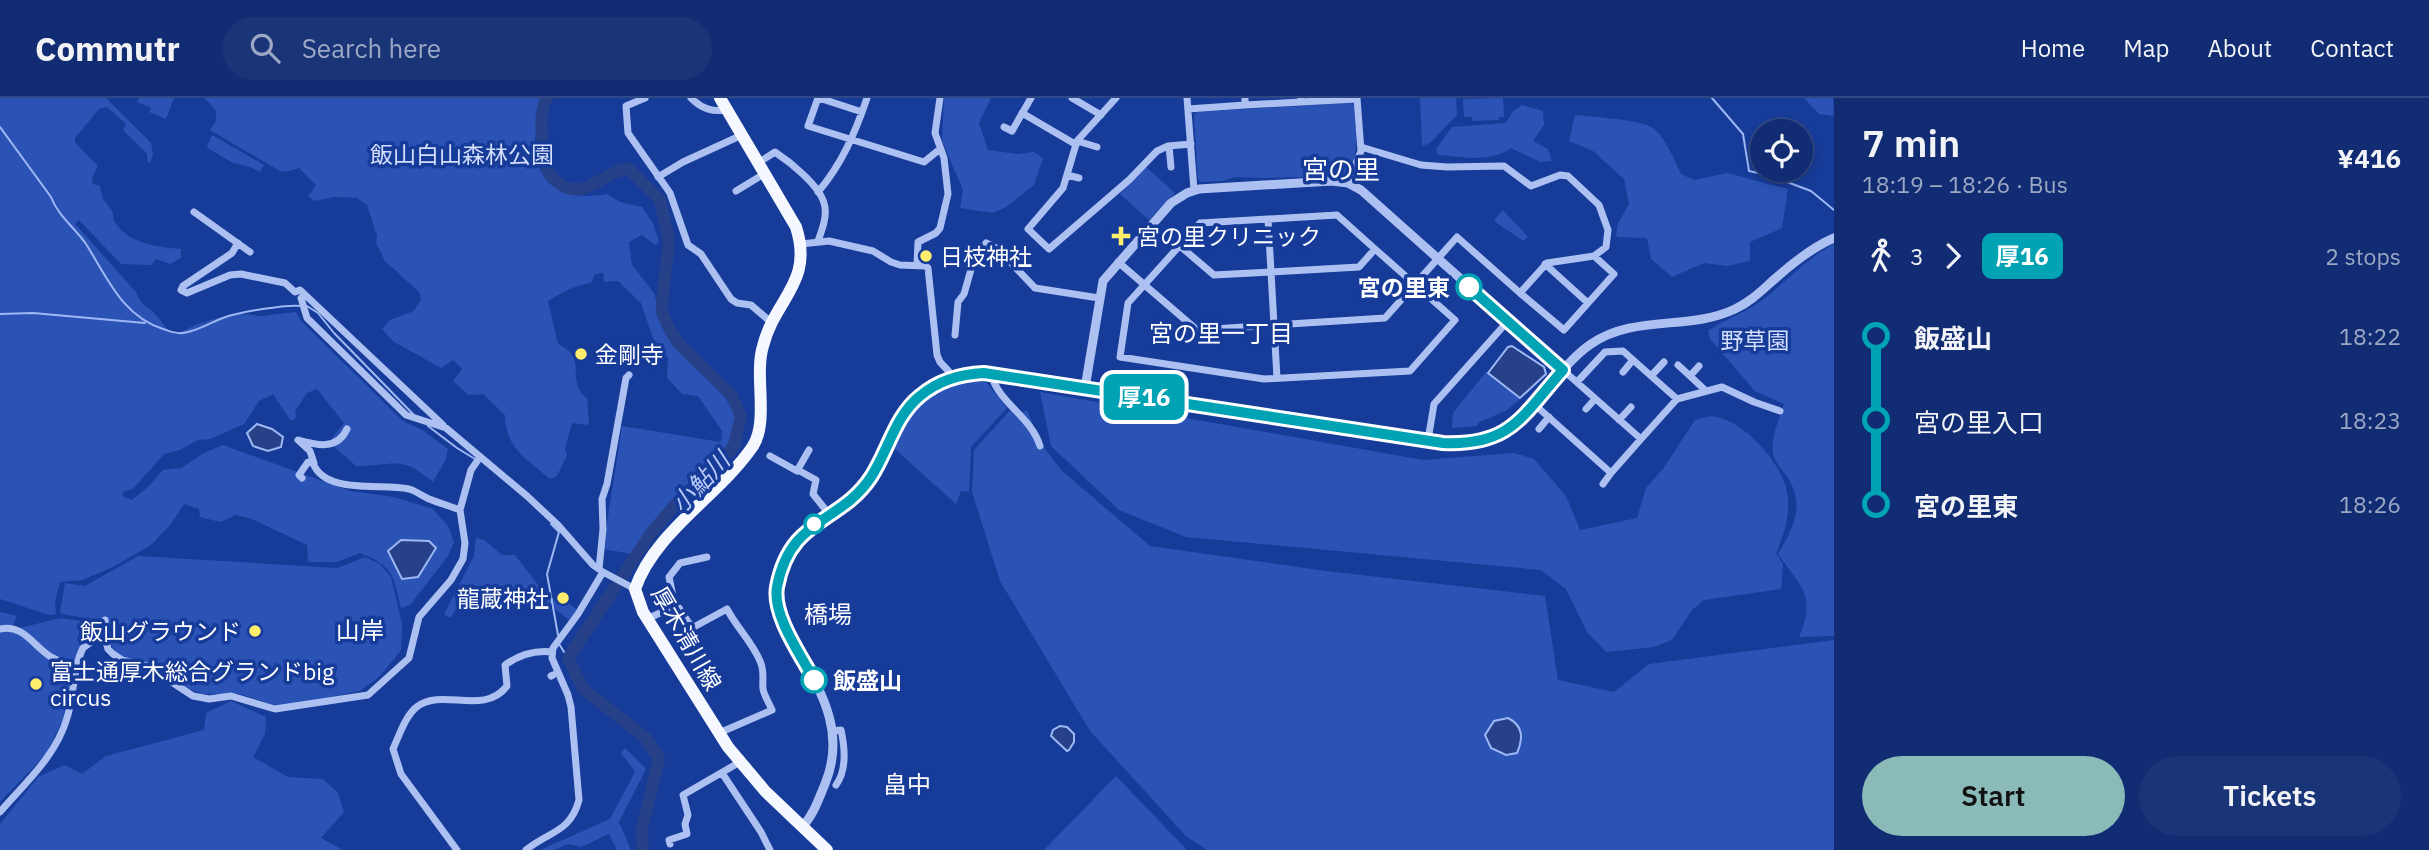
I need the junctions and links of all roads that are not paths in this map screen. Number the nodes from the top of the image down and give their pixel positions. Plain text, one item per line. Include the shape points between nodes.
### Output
1 (645, 98) edge
2 (691, 98) edge
3 (818, 98) edge
4 (867, 98) edge
5 (940, 98) edge
6 (1030, 98) edge
7 (1072, 98) edge
8 (1116, 98) edge
9 (1187, 98) edge
10 (1357, 99) edge
11 (1301, 100) edge
12 (1245, 102) edge
13 (723, 104) edge
14 (1188, 109) junction
15 (862, 112) junction
16 (1023, 113) junction
17 (1101, 115) junction
18 (1004, 127) dead end
19 (742, 135) junction
20 (852, 140) junction
21 (1076, 142) junction
22 (1191, 144) junction
23 (1169, 146) junction
24 (1097, 147) dead end
25 (1361, 147) junction
26 (940, 149) junction
27 (1171, 167) dead end
28 (761, 168) junction
29 (1066, 175) junction
30 (658, 177) junction
31 (1079, 178) dead end
32 (1348, 183) junction
33 (1194, 190) junction
34 (736, 191) dead end
35 (818, 192) junction
36 (194, 212) dead end
37 (1268, 219) junction
38 (1834, 238) edge
39 (818, 241) junction
40 (237, 243) junction
41 (801, 244) junction
42 (1180, 246) junction
43 (1375, 249) junction
44 (250, 252) dead end
45 (1594, 256) junction
46 (1437, 259) junction
47 (1118, 262) junction
48 (917, 264) junction
49 (1545, 264) junction
50 (1271, 272) junction
51 (1145, 285) junction
52 (1415, 285) junction
53 (1520, 293) junction
54 (305, 295) junction
55 (1099, 298) junction
56 (1588, 303) junction
57 (1508, 321) junction
58 (772, 323) junction
59 (1274, 325) junction
60 (955, 335) dead end
61 (1633, 360) junction
62 (1664, 362) dead end
63 (1678, 365) dead end
64 (1699, 366) dead end
65 (1563, 370) junction
66 (1623, 372) dead end
67 (991, 374) junction
68 (629, 375) dead end
69 (1651, 376) junction
70 (1690, 376) junction
71 (954, 377) junction
72 (1278, 378) junction
73 (1577, 382) junction
74 (1085, 388) junction
75 (1706, 391) junction
76 (1595, 399) junction
77 (1677, 399) junction
78 (1534, 404) junction
79 (1631, 407) dead end
80 (1586, 409) dead end
81 (1775, 411) dead end
82 (1549, 417) junction
83 (1619, 420) junction
84 (446, 428) junction
85 (347, 429) dead end
86 (1539, 429) dead end
87 (1641, 439) junction
88 (1428, 440) junction
89 (1040, 446) dead end
90 (809, 450) dead end
91 (770, 456) dead end
92 (480, 457) junction
93 (314, 463) junction
94 (798, 470) junction
95 (1611, 473) junction
96 (302, 478) dead end
97 (1603, 484) dead end
98 (460, 510) junction
99 (829, 514) junction
100 (707, 557) dead end
101 (603, 572) junction
102 (632, 587) junction
103 (675, 606) junction
104 (647, 619) junction
105 (105, 620) dead end
106 (0, 629) edge
107 (105, 638) junction
108 (552, 652) junction
109 (78, 665) junction
110 (833, 731) junction
111 (719, 733) junction
112 (740, 762) junction
113 (722, 773) junction
114 (836, 785) dead end
115 (0, 812) edge
116 (803, 826) junction
117 (669, 840) dead end
118 (457, 850) edge
119 (526, 850) edge
120 (770, 850) edge
121 (827, 850) edge

1 - 30 street via 626,106 628,133
2 - 13 street via 714,111
3 - 15 street
3 - 20 street via 808,126
4 - 15 street
5 - 26 street via 935,133
6 - 16 street
7 - 17 street
8 - 17 street
9 - 14 street
10 - 11 street
10 - 25 street
11 - 12 street
12 - 14 street
13 - 19 main road
14 - 22 street
15 - 20 street
16 - 18 street via 1012,131
16 - 21 street
17 - 21 street
19 - 28 main road
19 - 30 street
20 - 26 street via 924,162
20 - 35 street
21 - 24 street
21 - 29 street
22 - 23 street
22 - 33 street
23 - 27 street
23 - 29 street via 1154,154 1049,248 1028,229 1054,205
25 - 32 street
25 - 45 street via 1421,165 1506,167 1531,187 1568,176 1599,205 1608,230 1607,244
26 - 48 street via 946,206 940,228 918,242
28 - 34 street
28 - 35 street via 775,152
28 - 41 main road
29 - 31 street
30 - 58 street via 670,193 688,245 701,254 731,299 751,305
32 - 33 street
32 - 46 street
33 - 47 street via 1171,203
35 - 39 street via 825,204 825,219
36 - 40 street
37 - 42 street via 1200,223
37 - 43 street via 1337,215
37 - 50 street
38 - 65 street via 1735,309 1715,317 1619,330 1591,344
39 - 41 street
39 - 48 street via 873,251 900,265
40 - 44 street
40 - 54 street via 232,253 181,290 187,293 242,274 285,284
41 - 58 main road, 厚木清川線 via 800,268
42 - 50 street via 1214,275
42 - 51 street
43 - 50 street via 1359,267
43 - 52 street
45 - 49 street
45 - 56 street via 1614,274
46 - 52 street
46 - 53 street via 1457,237
46 - 57 street
47 - 51 street
47 - 55 street via 1103,281
48 - 71 street via 928,268 937,355
49 - 53 street
49 - 56 street
50 - 59 street
51 - 59 street via 1197,330
51 - 72 street via 1128,303 1120,357
52 - 59 street via 1385,318
52 - 72 street via 1455,320 1411,370
53 - 56 street via 1564,330
54 - 84 street
54 - 84 street via 301,298 306,318 406,415
55 - 60 street via 1035,288 987,240 958,302
55 - 74 street
57 - 65 street
57 - 88 street via 1434,404
58 - 102 main road, 厚木清川線 via 759,360 760,422 755,442 646,563
59 - 72 street
61 - 66 street
61 - 69 street
61 - 73 street via 1623,351 1605,352
62 - 69 street
63 - 70 street
64 - 70 street
65 - 73 street
65 - 78 street
67 - 71 street
67 - 74 street
67 - 89 street via 1000,396 1032,427
68 - 101 street via 602,499
69 - 77 street
70 - 75 street
71 - 99 street via 911,404 870,479
73 - 76 street
74 - 88 street
75 - 77 street
75 - 81 street via 1722,387
76 - 80 street
76 - 83 street
77 - 87 street
78 - 82 street
78 - 88 street via 1492,438 1465,443
79 - 83 street
82 - 86 street
82 - 95 street
83 - 87 street
84 - 92 street
85 - 93 street via 341,439 324,446 298,440 310,451
87 - 95 street
90 - 94 street
91 - 94 street
92 - 98 street via 471,470
92 - 101 street via 558,525
93 - 96 street via 308,462 299,475
93 - 98 street via 326,480 412,490
94 - 99 street via 816,480 813,494
95 - 97 street
98 - 107 street via 463,559 419,617 409,658 366,696 275,709 231,696 201,698 147,666 118,658
99 - 110 street via 792,547 776,591 786,629 824,699
100 - 103 street via 680,563 668,578
101 - 102 street
101 - 108 street
102 - 104 main road, 厚木清川線
103 - 104 street
103 - 111 street via 692,628 727,609 765,673 763,689 772,710
104 - 111 main road, 厚木清川線
105 - 107 street
106 - 109 street via 14,628 49,656
107 - 109 street via 85,645
108 - 118 street via 521,656 505,664 507,686 499,695 419,704 393,749 401,774
108 - 119 street via 571,707 579,800 566,825
109 - 115 street via 69,713 58,739 43,764
110 - 114 street via 841,730 844,742 842,777
110 - 116 street via 827,779
111 - 112 main road, 厚木清川線
112 - 113 street
112 - 116 main road, 厚木清川線
113 - 117 street via 683,795 688,809 687,834
113 - 120 street
116 - 121 main road, 厚木清川線

